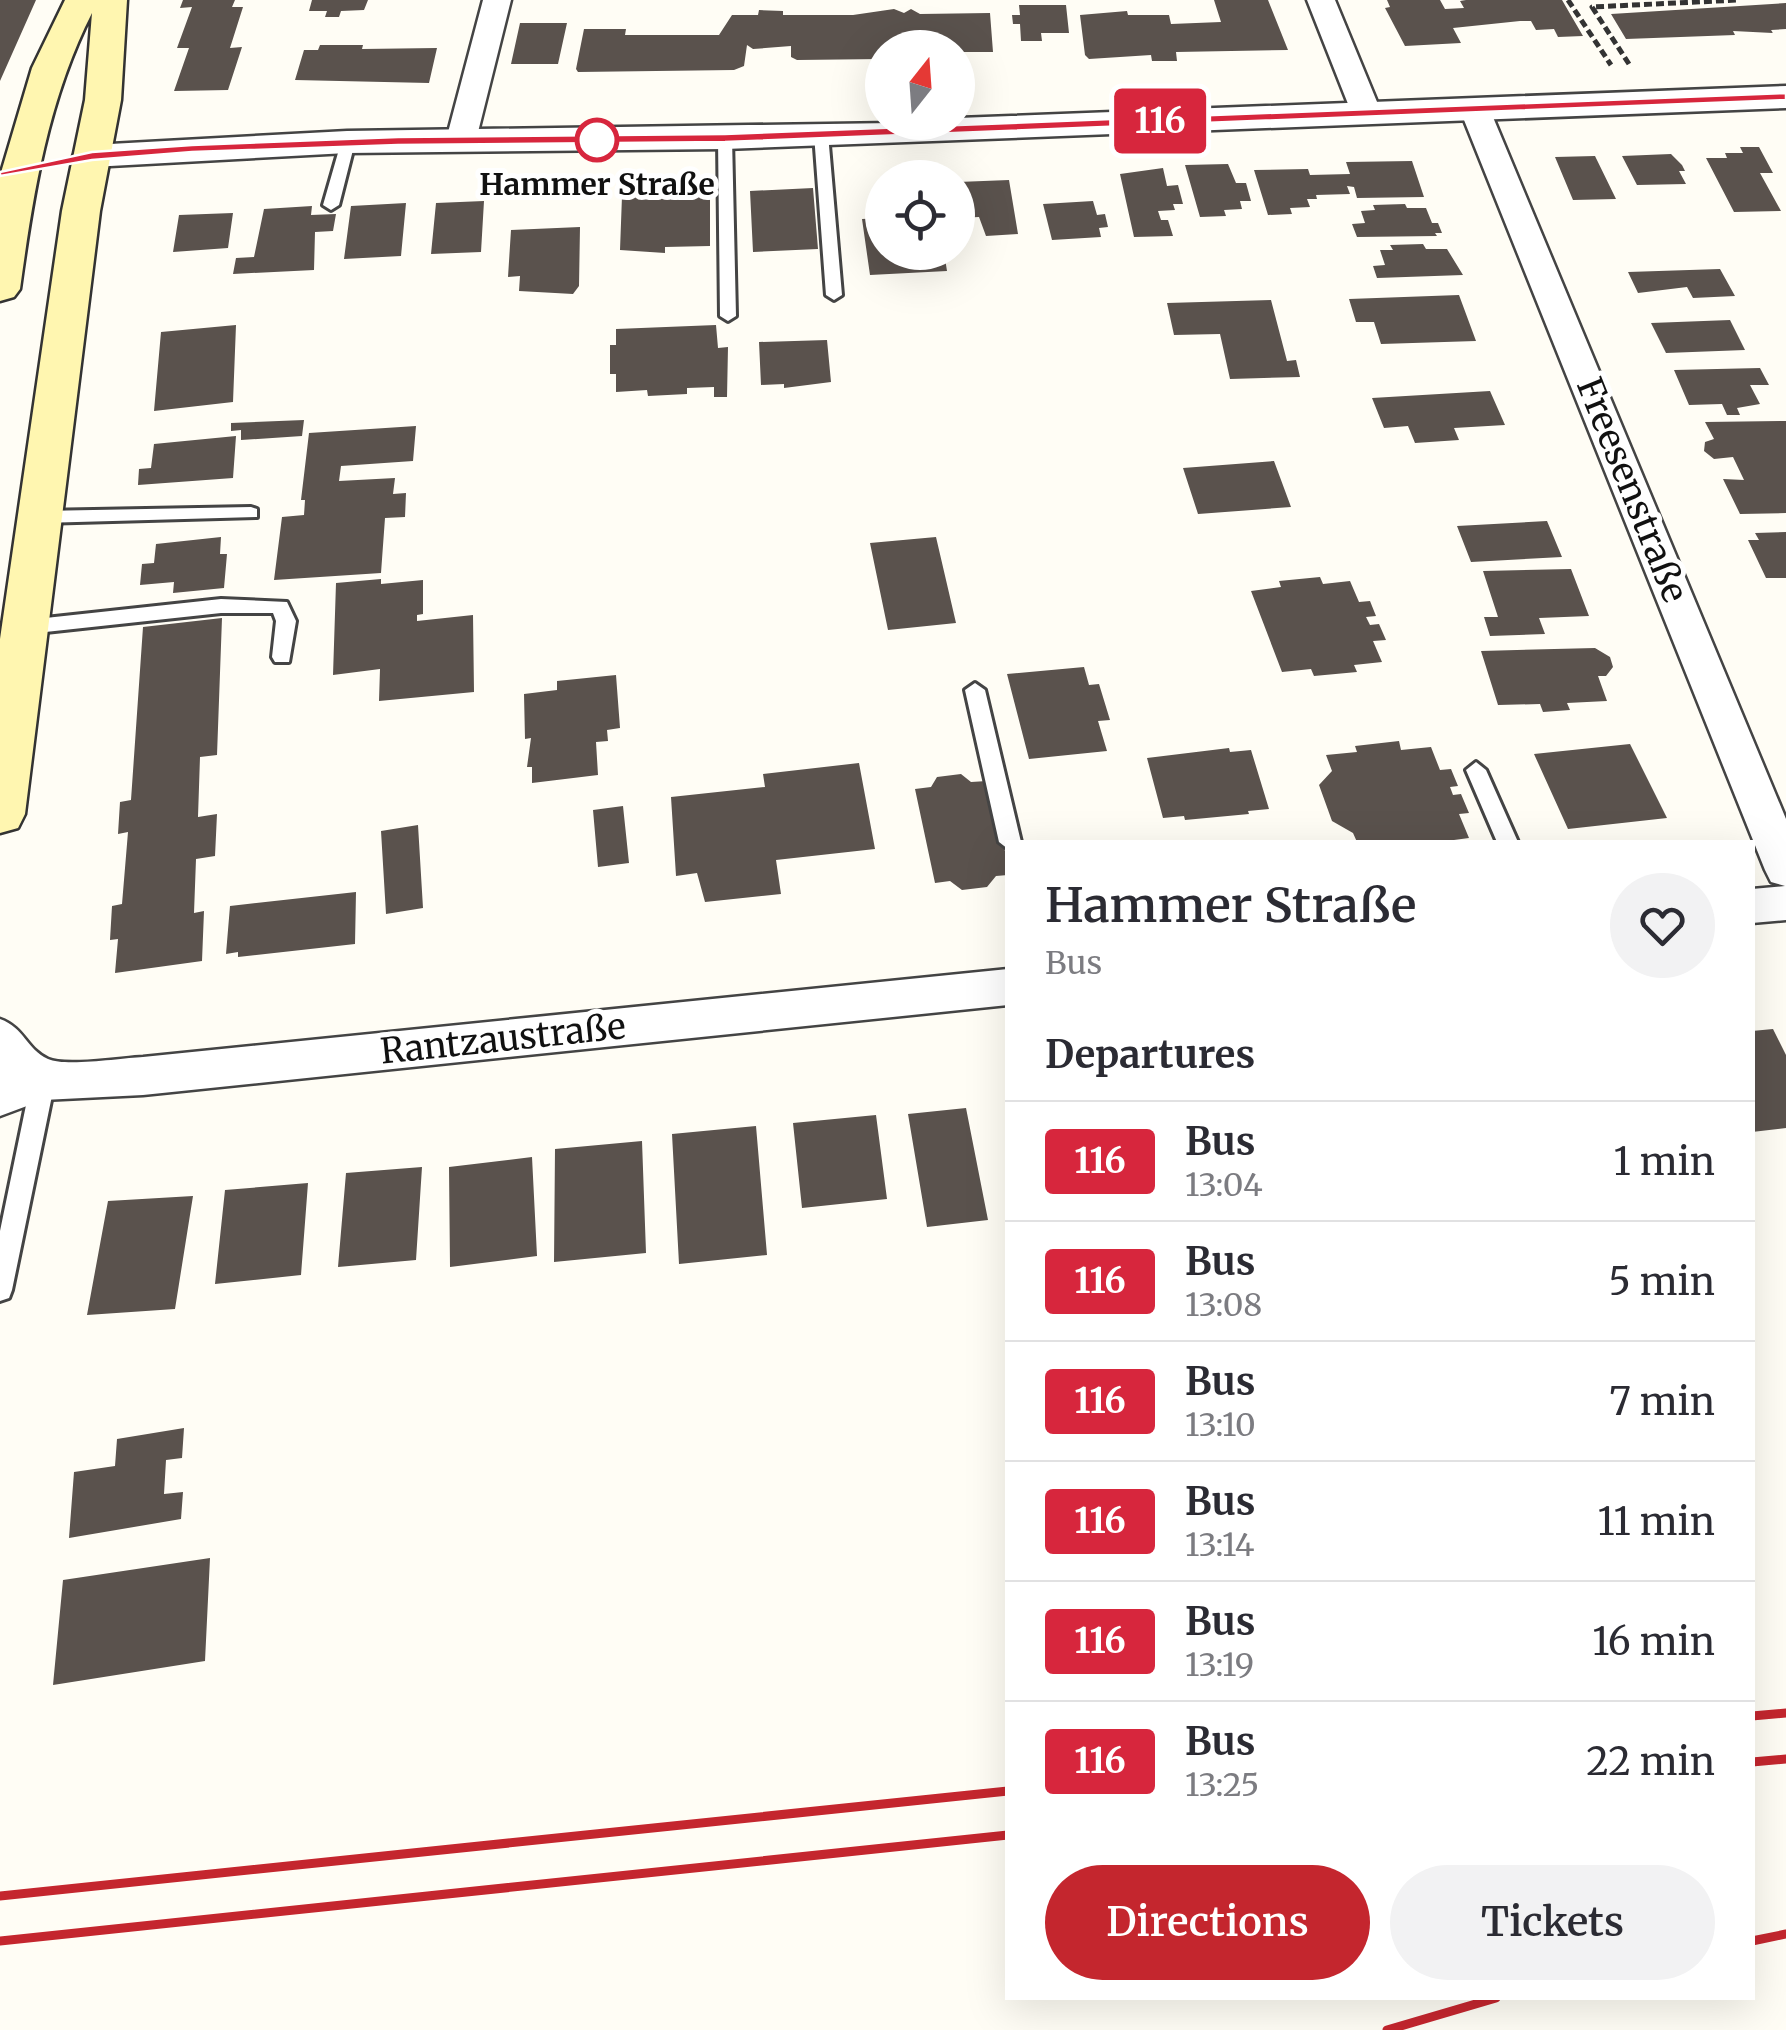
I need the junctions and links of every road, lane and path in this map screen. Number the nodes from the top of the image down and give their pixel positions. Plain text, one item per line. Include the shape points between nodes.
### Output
1 (82, 0) edge
2 (110, 0) edge
3 (497, 0) edge
4 (1321, 0) edge
5 (1568, 0) edge
6 (1738, 0) edge
7 (1786, 97) edge
8 (1646, 104) junction
9 (1474, 110) junction
10 (1367, 114) junction
11 (975, 125) edge
12 (865, 130) edge
13 (822, 134) junction
14 (725, 138) junction
15 (461, 140) junction
16 (347, 142) junction
17 (92, 156) junction
18 (10, 170) edge
19 (331, 205) dead end
20 (0, 288) edge
21 (834, 295) dead end
22 (728, 316) dead end
23 (251, 513) dead end
24 (41, 517) junction
25 (26, 600) junction
26 (282, 656) dead end
27 (975, 690) dead end
28 (1476, 770) dead end
29 (0, 814) edge
30 (1010, 840) edge
31 (1507, 840) edge
32 (1786, 870) edge
33 (1786, 903) edge
34 (1755, 906) edge
35 (1005, 987) edge
36 (0, 1038) edge
37 (43, 1081) junction
38 (0, 1096) edge
39 (0, 1290) edge

1 - 18 main road
2 - 17 main road via 110,45
3 - 15 street
4 - 10 street
5 - 8 path
6 - 8 path via 1592,7
7 - 8 street
8 - 9 street
9 - 10 street
9 - 32 street, Freesenstraße
10 - 11 street
12 - 13 street
13 - 14 street
13 - 21 lane
14 - 15 street
14 - 22 lane
15 - 16 street
16 - 17 street
16 - 19 lane
17 - 18 main road
17 - 24 main road
18 - 20 main road
23 - 24 lane
24 - 25 main road
25 - 26 lane via 280,607 286,622
25 - 29 main road
27 - 30 lane
28 - 31 lane
33 - 34 street
35 - 37 street, Rantzaustraße
36 - 37 street
37 - 38 street, Rantzaustraße
37 - 39 lane

